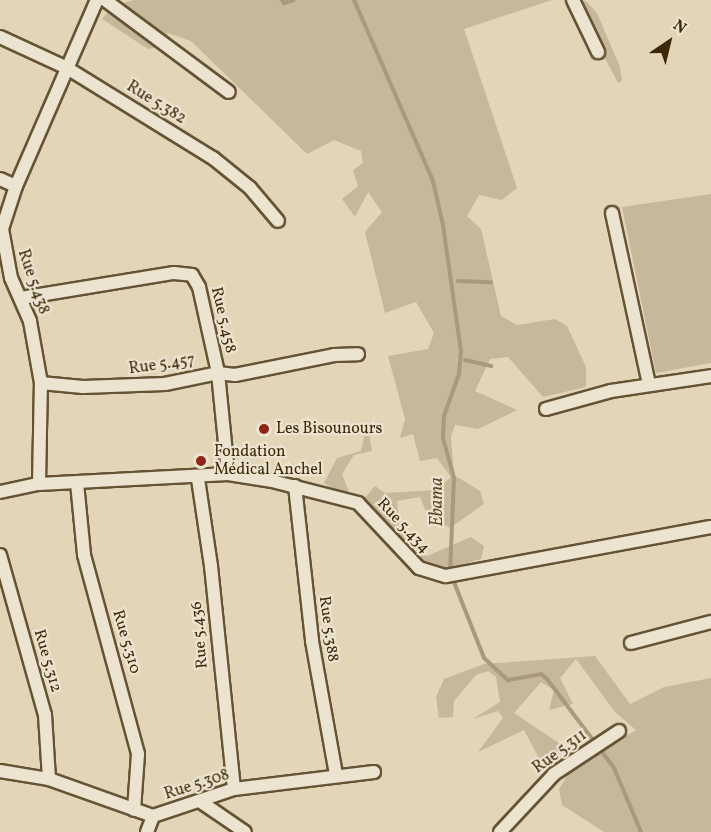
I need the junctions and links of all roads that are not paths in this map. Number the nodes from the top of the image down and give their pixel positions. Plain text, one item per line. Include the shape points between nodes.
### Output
1 (97, 0) edge
2 (105, 0) edge
3 (573, 0) edge
4 (0, 37) edge
5 (598, 52) dead end
6 (67, 68) junction
7 (230, 92) dead end
8 (0, 178) edge
9 (16, 186) junction
10 (612, 213) dead end
11 (278, 221) dead end
12 (6, 278) edge
13 (21, 298) junction
14 (358, 354) dead end
15 (218, 373) junction
16 (711, 376) edge
17 (41, 383) junction
18 (649, 384) junction
19 (546, 409) dead end
20 (228, 474) junction
21 (198, 479) junction
22 (77, 483) junction
23 (39, 484) junction
24 (295, 486) junction
25 (0, 492) edge
26 (711, 527) edge
27 (0, 555) edge
28 (711, 622) edge
29 (631, 643) dead end
30 (619, 731) dead end
31 (0, 771) edge
32 (374, 772) dead end
33 (336, 776) junction
34 (49, 779) junction
35 (234, 789) junction
36 (201, 802) junction
37 (134, 810) junction
38 (153, 816) junction
39 (147, 832) edge
40 (245, 832) edge
41 (500, 832) edge

1 - 6 street, Rue 5.438
2 - 7 street
3 - 5 street
4 - 6 street, Rue 5.382
6 - 9 street, Rue 5.438
6 - 11 street, Rue 5.382 via 229,169
8 - 9 street
9 - 12 street, Rue 5.438 via 2,229
10 - 18 street
12 - 13 street, Rue 5.438
13 - 15 street, Rue 5.458 via 174,273 192,275 199,287
13 - 17 street, Rue 5.438 via 30,321
14 - 15 street, Rue 5.457 via 334,355 235,375
15 - 17 street, Rue 5.457 via 165,384 124,387
15 - 20 street, Rue 5.458
16 - 18 street
17 - 23 street, Rue 5.438
18 - 19 street
20 - 21 street, Rue 5.434
20 - 24 street, Rue 5.434
21 - 22 street, Rue 5.434
21 - 35 street, Rue 5.436 via 212,566
22 - 23 street, Rue 5.434
22 - 37 street, Rue 5.310 via 84,555 138,754
23 - 25 street, Rue 5.434
24 - 26 street, Rue 5.434 via 358,503 419,568 449,575
24 - 33 street, Rue 5.388 via 312,641
27 - 34 street, Rue 5.312 via 45,716
28 - 29 street
30 - 41 street, Rue 5.311 via 554,774
31 - 34 street, Rue 5.308
32 - 33 street, Rue 5.308
33 - 35 street, Rue 5.308
34 - 37 street, Rue 5.308
35 - 36 street, Rue 5.308
36 - 38 street, Rue 5.308
36 - 40 street
37 - 38 street, Rue 5.308
38 - 39 street

